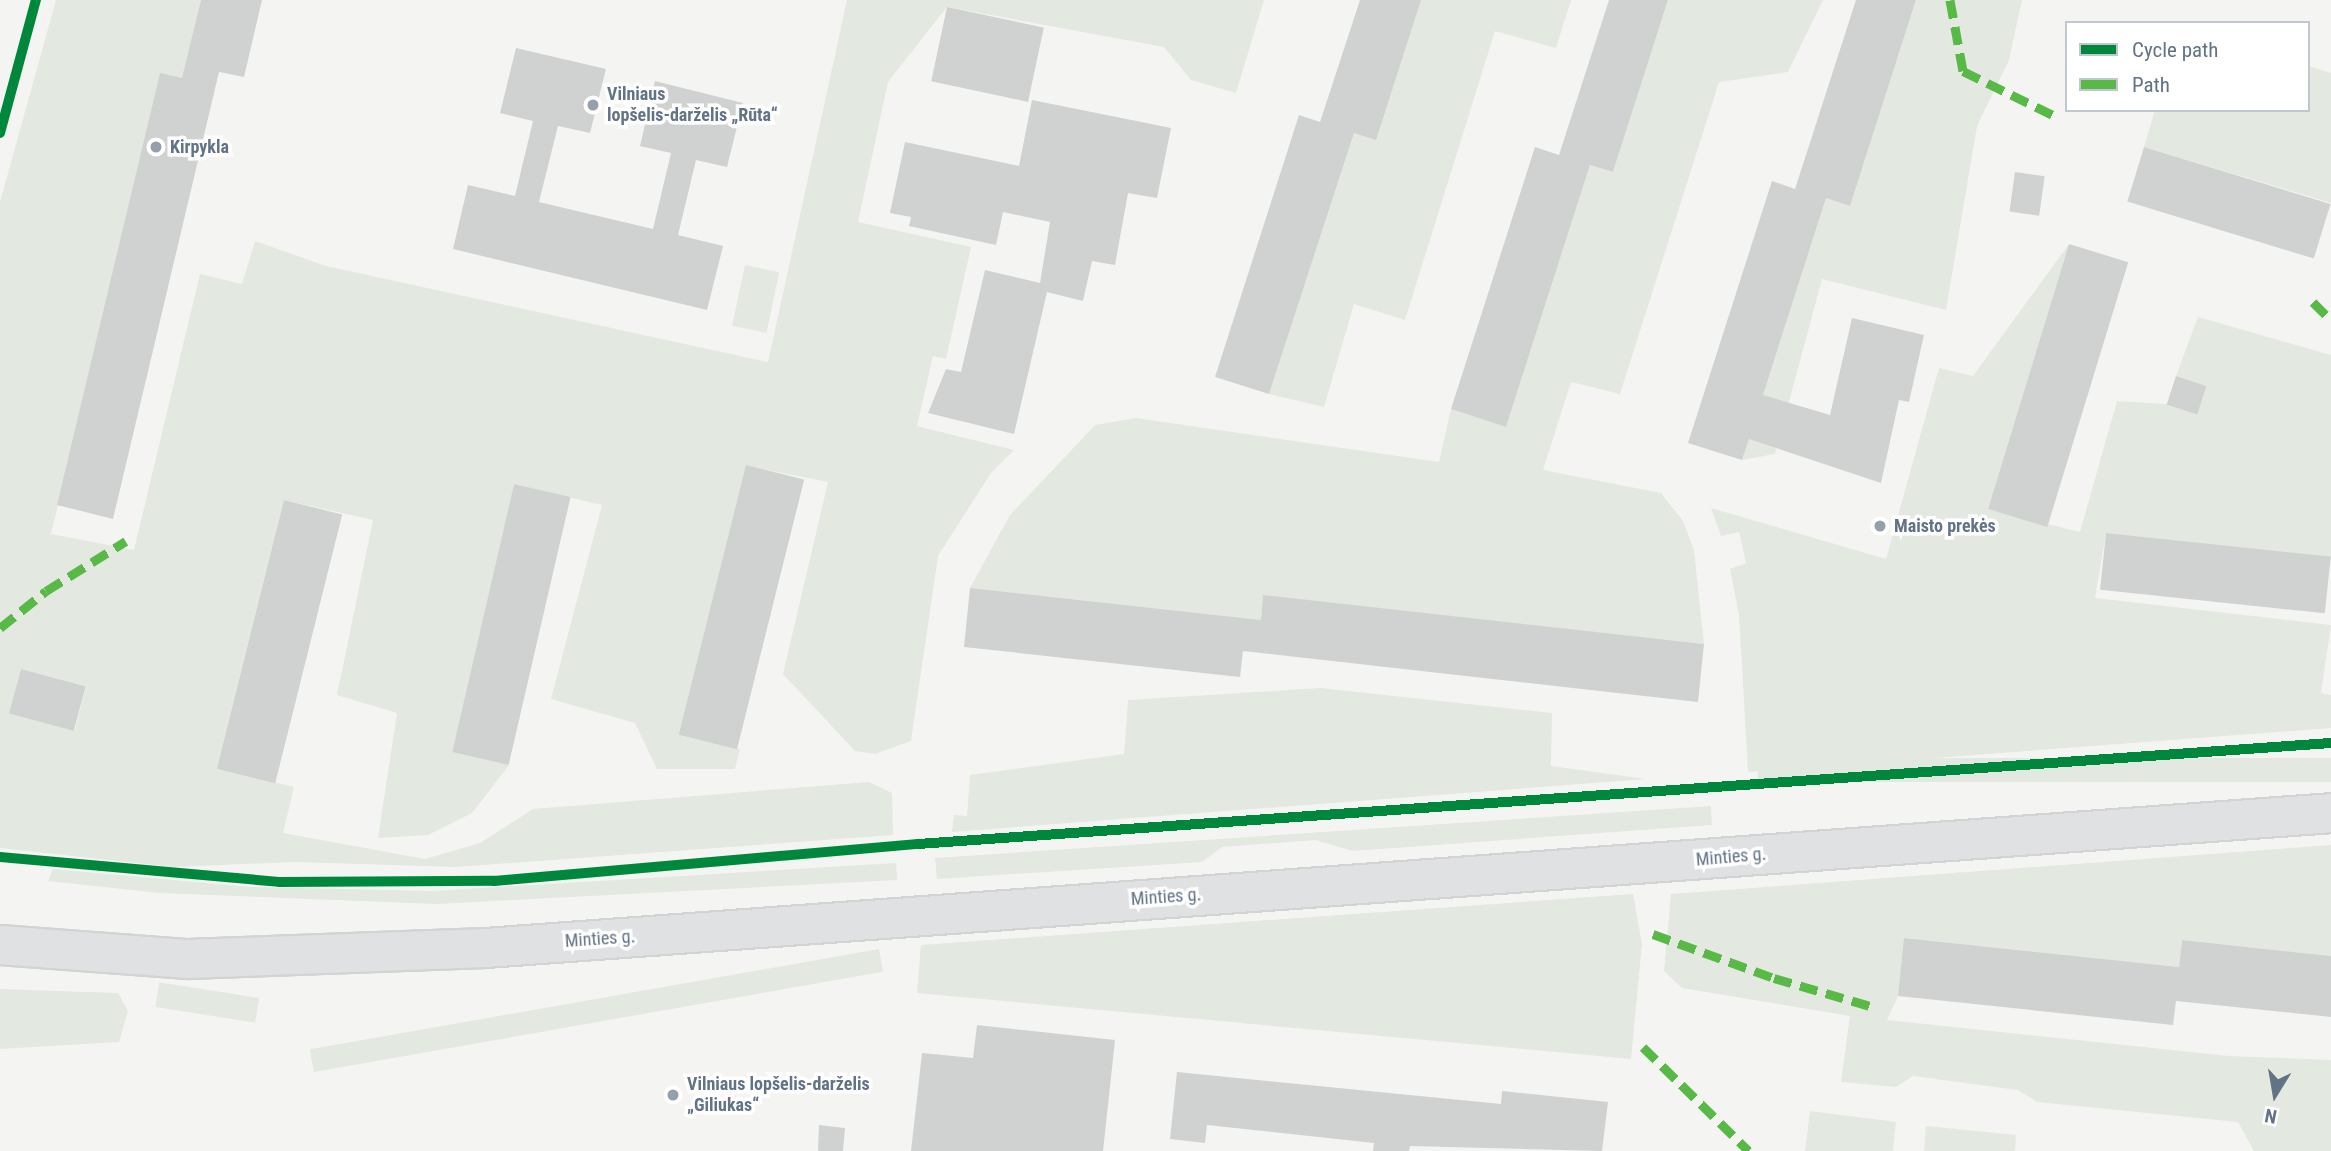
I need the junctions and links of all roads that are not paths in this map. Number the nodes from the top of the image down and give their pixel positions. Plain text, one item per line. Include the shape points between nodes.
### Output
1 (2331, 813) edge
2 (0, 945) edge

1 - 2 main road, Minties g. via 486,948 188,959

